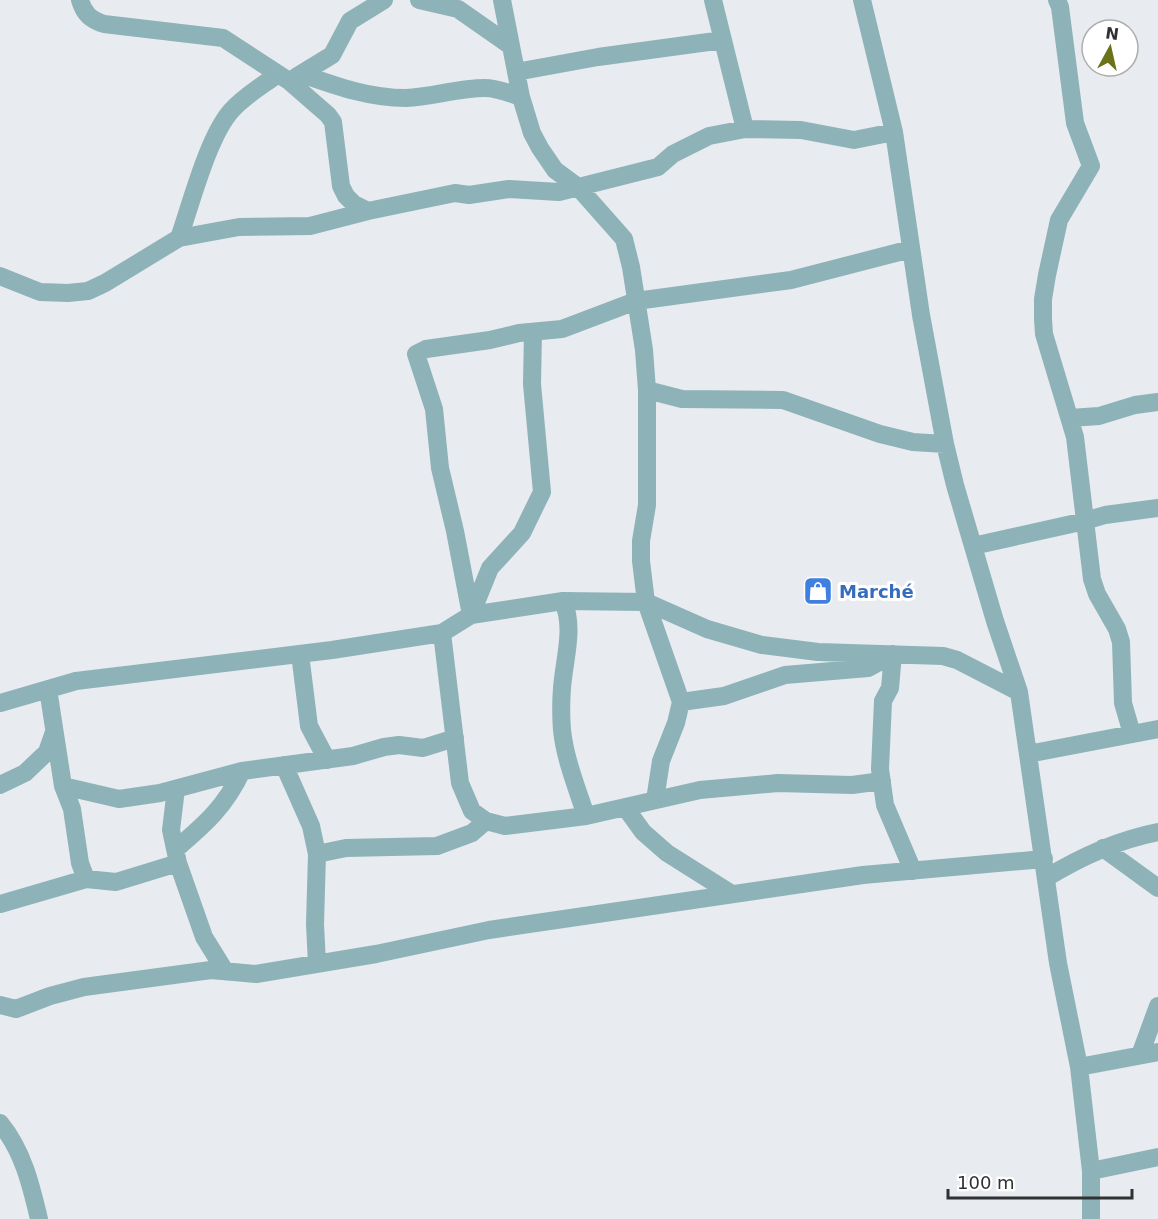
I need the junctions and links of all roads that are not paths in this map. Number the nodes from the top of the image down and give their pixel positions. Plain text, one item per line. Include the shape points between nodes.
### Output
1 (80, 0) edge
2 (384, 0) edge
3 (419, 0) edge
4 (502, 0) edge
5 (713, 0) edge
6 (862, 0) edge
7 (1057, 0) edge
8 (723, 40) junction
9 (511, 46) junction
10 (516, 72) junction
11 (290, 76) junction
12 (521, 97) junction
13 (745, 129) junction
14 (894, 132) junction
15 (578, 187) junction
16 (368, 211) junction
17 (179, 238) junction
18 (911, 249) junction
19 (0, 276) edge
20 (636, 301) junction
21 (533, 332) junction
22 (647, 390) junction
23 (1158, 402) edge
24 (1070, 418) junction
25 (945, 444) junction
26 (1158, 508) edge
27 (1085, 521) junction
28 (973, 546) junction
29 (563, 601) junction
30 (646, 602) junction
31 (471, 615) junction
32 (442, 633) junction
33 (300, 654) junction
34 (893, 654) junction
35 (48, 689) junction
36 (1019, 692) junction
37 (681, 702) junction
38 (0, 703) edge
39 (1158, 729) edge
40 (54, 732) junction
41 (1132, 734) junction
42 (455, 738) junction
43 (1028, 754) junction
44 (327, 760) junction
45 (284, 765) junction
46 (242, 771) junction
47 (882, 781) junction
48 (0, 784) edge
49 (63, 786) junction
50 (176, 789) junction
51 (655, 800) junction
52 (625, 807) junction
53 (586, 816) junction
54 (486, 821) junction
55 (1158, 832) edge
56 (1103, 848) junction
57 (317, 854) junction
58 (177, 856) junction
59 (1044, 859) junction
60 (913, 871) junction
61 (1046, 878) junction
62 (86, 879) junction
63 (1158, 888) edge
64 (732, 894) junction
65 (0, 904) edge
66 (317, 964) junction
67 (225, 971) junction
68 (0, 1005) edge
69 (1158, 1006) edge
70 (1149, 1053) edge
71 (1078, 1067) junction
72 (0, 1123) edge
73 (1158, 1157) edge
74 (1091, 1171) junction
75 (39, 1219) edge
76 (1090, 1219) edge

1 - 11 street via 94,21 224,38
2 - 11 street via 350,21 332,55
3 - 9 street via 458,9
4 - 9 street
5 - 8 street
6 - 14 street
7 - 24 street via 1075,123 1090,166 1059,220 1043,298 1044,334
8 - 10 street
8 - 13 street
9 - 10 street
10 - 12 street
11 - 12 street via 390,98 485,88
11 - 16 street via 333,122 341,186 354,204
11 - 17 street via 241,100 229,112 206,159
12 - 15 street via 532,133 547,160
13 - 14 street via 801,130 854,140
13 - 15 street via 709,136 673,154 658,167
14 - 18 street
15 - 16 street via 559,192 509,189 469,195 455,193
15 - 20 street via 624,239
16 - 17 street via 310,226 238,227
17 - 19 street via 88,291 40,292
18 - 20 street via 791,280
18 - 25 street
20 - 21 street via 562,329
20 - 22 street
21 - 31 street via 532,384 542,492 522,533 490,568
21 - 31 street via 426,349 416,354 434,409 440,468
22 - 25 street via 682,399 783,400 880,434 912,442
22 - 30 street via 646,505 641,541
23 - 24 street via 1099,416
24 - 27 street
25 - 28 street
26 - 27 street
27 - 28 street
27 - 41 street via 1092,579 1121,642 1123,703
28 - 36 street
29 - 30 street
29 - 31 street
29 - 53 street via 569,616 562,731
30 - 34 street via 707,629 762,645 818,652
30 - 37 street
31 - 32 street
32 - 33 street
32 - 42 street
33 - 35 street via 76,681
33 - 44 street via 309,726
34 - 36 street via 957,660
34 - 37 street via 868,668 785,675 724,696
34 - 47 street via 890,688 883,701
35 - 38 street
35 - 40 street
36 - 43 street
37 - 51 street via 662,761
39 - 41 street
40 - 48 street via 47,752 25,772
40 - 49 street
41 - 43 street
42 - 44 street via 423,748 399,745
42 - 54 street via 460,783 472,811
43 - 59 street
44 - 45 street
45 - 46 street
45 - 57 street via 311,826
46 - 50 street
46 - 58 street via 232,793
47 - 51 street via 852,785 778,783 700,790
47 - 60 street via 885,805
49 - 50 street via 119,799
49 - 62 street via 72,809
50 - 58 street via 171,830
51 - 52 street
52 - 53 street
52 - 64 street via 643,832 667,853
53 - 54 street via 505,826
54 - 57 street via 472,833 437,846 346,848
55 - 56 street via 1130,837
56 - 61 street
56 - 63 street
57 - 66 street
58 - 62 street via 116,882
58 - 67 street via 204,937
59 - 60 street
59 - 61 street
60 - 64 street
61 - 71 street
62 - 65 street
64 - 66 street via 489,930
66 - 67 street via 256,974
67 - 68 street via 84,987 16,1009
69 - 70 street
70 - 71 street
71 - 74 street
72 - 75 street via 27,1173
73 - 74 street
74 - 76 street

